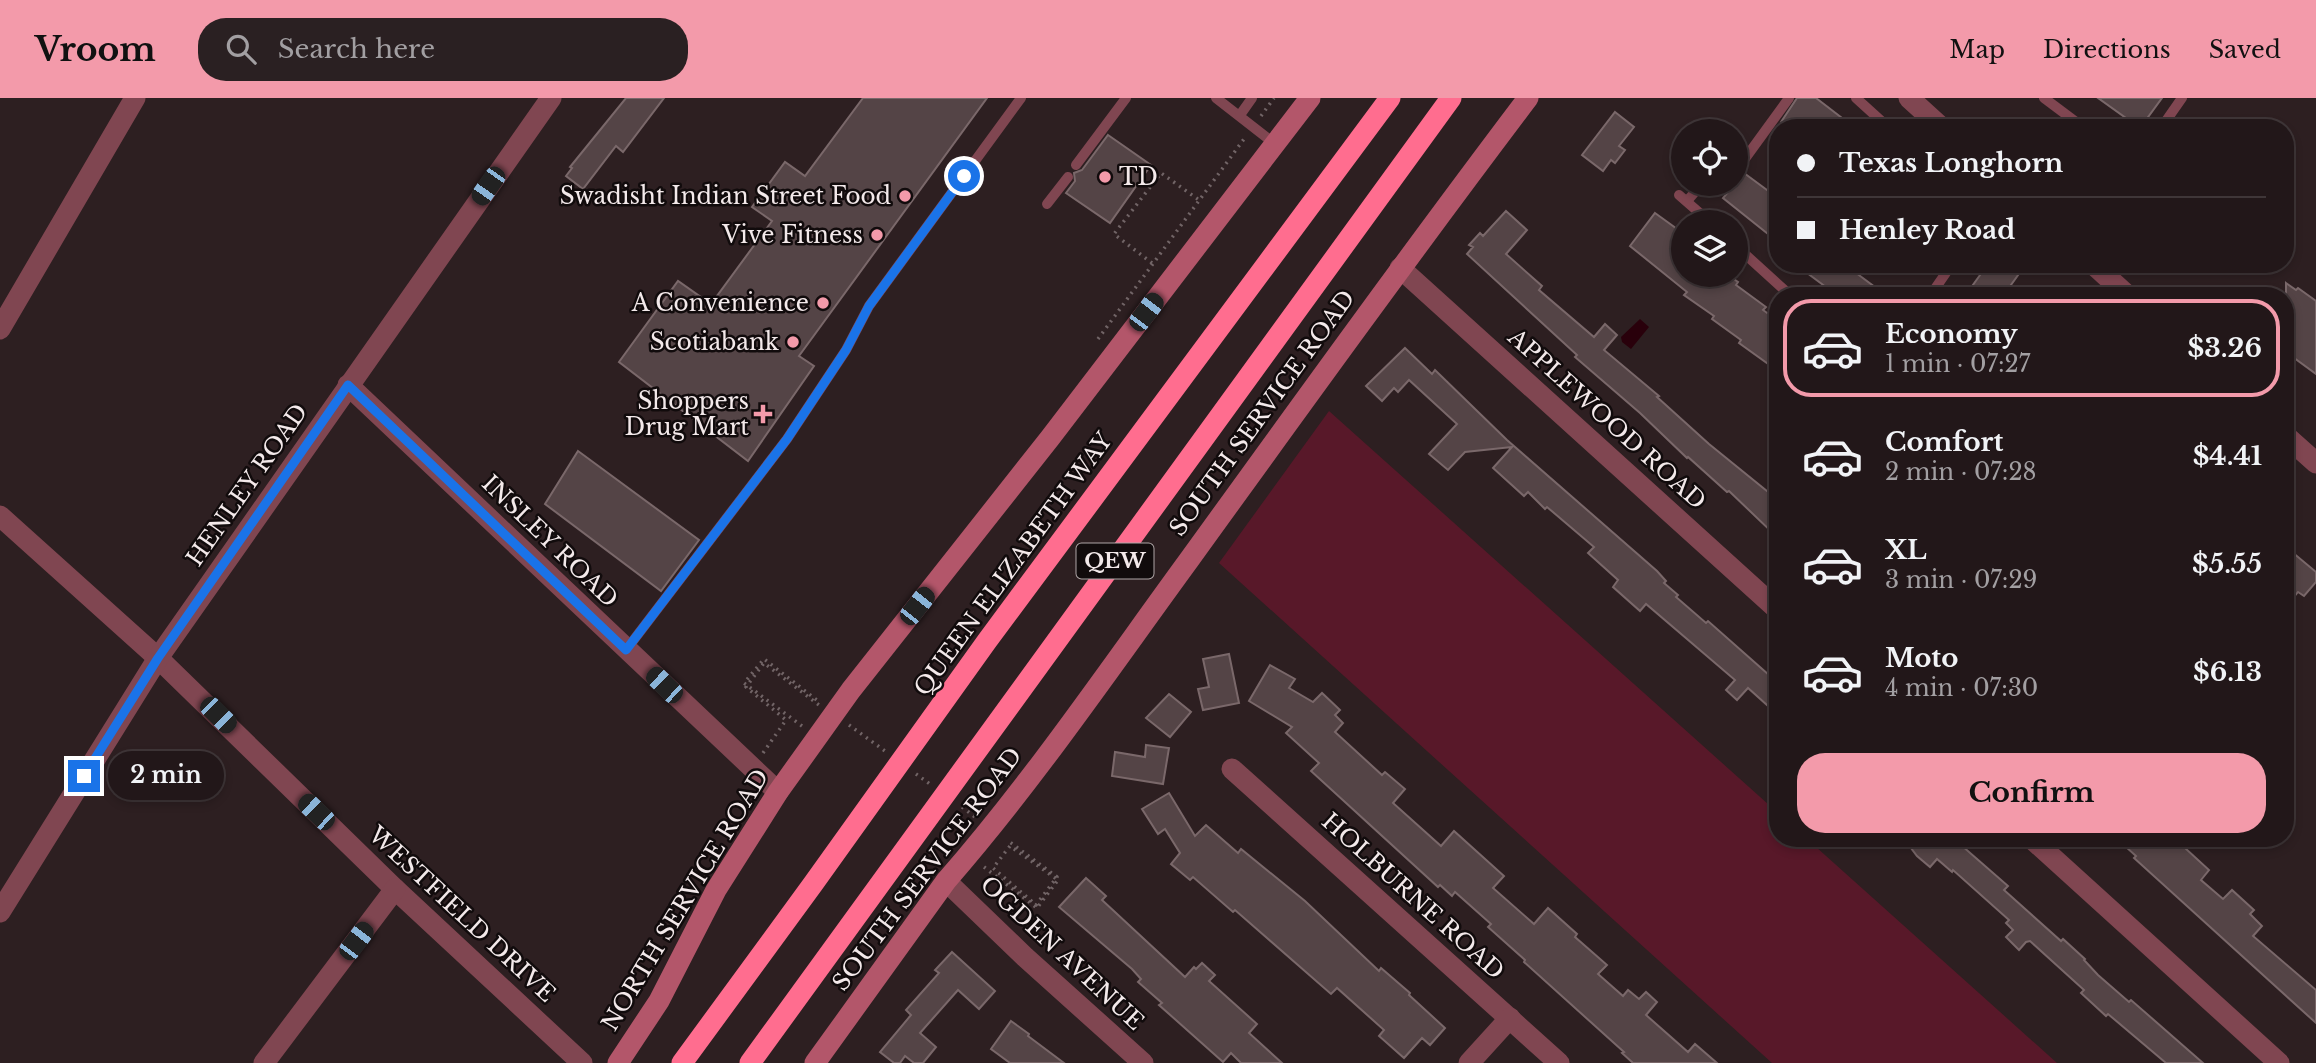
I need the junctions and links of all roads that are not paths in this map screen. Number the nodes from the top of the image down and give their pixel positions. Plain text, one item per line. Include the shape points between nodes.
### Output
1 (135, 98) edge
2 (551, 98) edge
3 (1021, 98) edge
4 (1126, 98) edge
5 (1216, 98) edge
6 (1252, 98) edge
7 (1310, 98) edge
8 (1390, 98) edge
9 (1451, 98) edge
10 (1528, 98) edge
11 (1789, 98) edge
12 (1856, 98) edge
13 (1909, 98) edge
14 (2044, 98) edge
15 (2182, 98) edge
16 (1240, 116) junction
17 (1774, 119) edge
18 (1879, 119) edge
19 (1932, 119) edge
20 (2072, 119) edge
21 (2167, 119) edge
22 (1769, 125) edge
23 (1275, 144) junction
24 (1748, 154) edge
25 (1076, 165) dead end
26 (1068, 177) dead end
27 (1686, 196) edge
28 (1048, 204) dead end
29 (1696, 210) edge
30 (1748, 257) edge
31 (1400, 268) junction
32 (2103, 273) edge
33 (1781, 287) edge
34 (2118, 287) edge
35 (0, 330) edge
36 (348, 385) junction
37 (2294, 443) edge
38 (2316, 463) edge
39 (0, 516) edge
40 (1769, 602) edge
41 (626, 650) junction
42 (158, 658) junction
43 (1232, 769) dead end
44 (778, 792) junction
45 (2041, 847) edge
46 (946, 881) junction
47 (395, 889) junction
48 (0, 912) edge
49 (1510, 1018) junction
50 (264, 1063) edge
51 (582, 1063) edge
52 (618, 1063) edge
53 (682, 1063) edge
54 (750, 1063) edge
55 (816, 1063) edge
56 (1143, 1063) edge
57 (1469, 1063) edge
58 (1559, 1063) edge
59 (2279, 1063) edge

1 - 35 street
2 - 36 street, HENLEY ROAD
3 - 41 lane via 869,306 846,350 787,439
4 - 25 lane
5 - 16 lane
6 - 16 lane
7 - 23 main road, NORTH SERVICE ROAD
8 - 53 highway, QUEEN ELIZABETH WAY / QEW via 987,641
9 - 54 highway, QEW
10 - 31 main road, SOUTH SERVICE ROAD
11 - 17 lane
12 - 18 lane
13 - 19 street
14 - 20 lane
15 - 21 lane
16 - 23 lane
22 - 24 lane
23 - 44 main road, NORTH SERVICE ROAD via 851,690
26 - 28 lane
27 - 29 lane
30 - 33 lane
31 - 40 street, APPLEWOOD ROAD
31 - 46 main road, SOUTH SERVICE ROAD via 1084,705
32 - 34 street
36 - 41 street, INSLEY ROAD
36 - 42 street, HENLEY ROAD
37 - 38 street
39 - 42 street, WESTFIELD DRIVE
41 - 44 street, INSLEY ROAD
42 - 47 street, WESTFIELD DRIVE
42 - 48 street, HENLEY ROAD
43 - 49 street, HOLBURNE ROAD
44 - 52 main road, NORTH SERVICE ROAD via 716,890 659,1001
45 - 59 street
46 - 55 main road, SOUTH SERVICE ROAD
46 - 56 street, OGDEN AVENUE
47 - 50 street
47 - 51 street, WESTFIELD DRIVE
49 - 57 street
49 - 58 street, HOLBURNE ROAD

